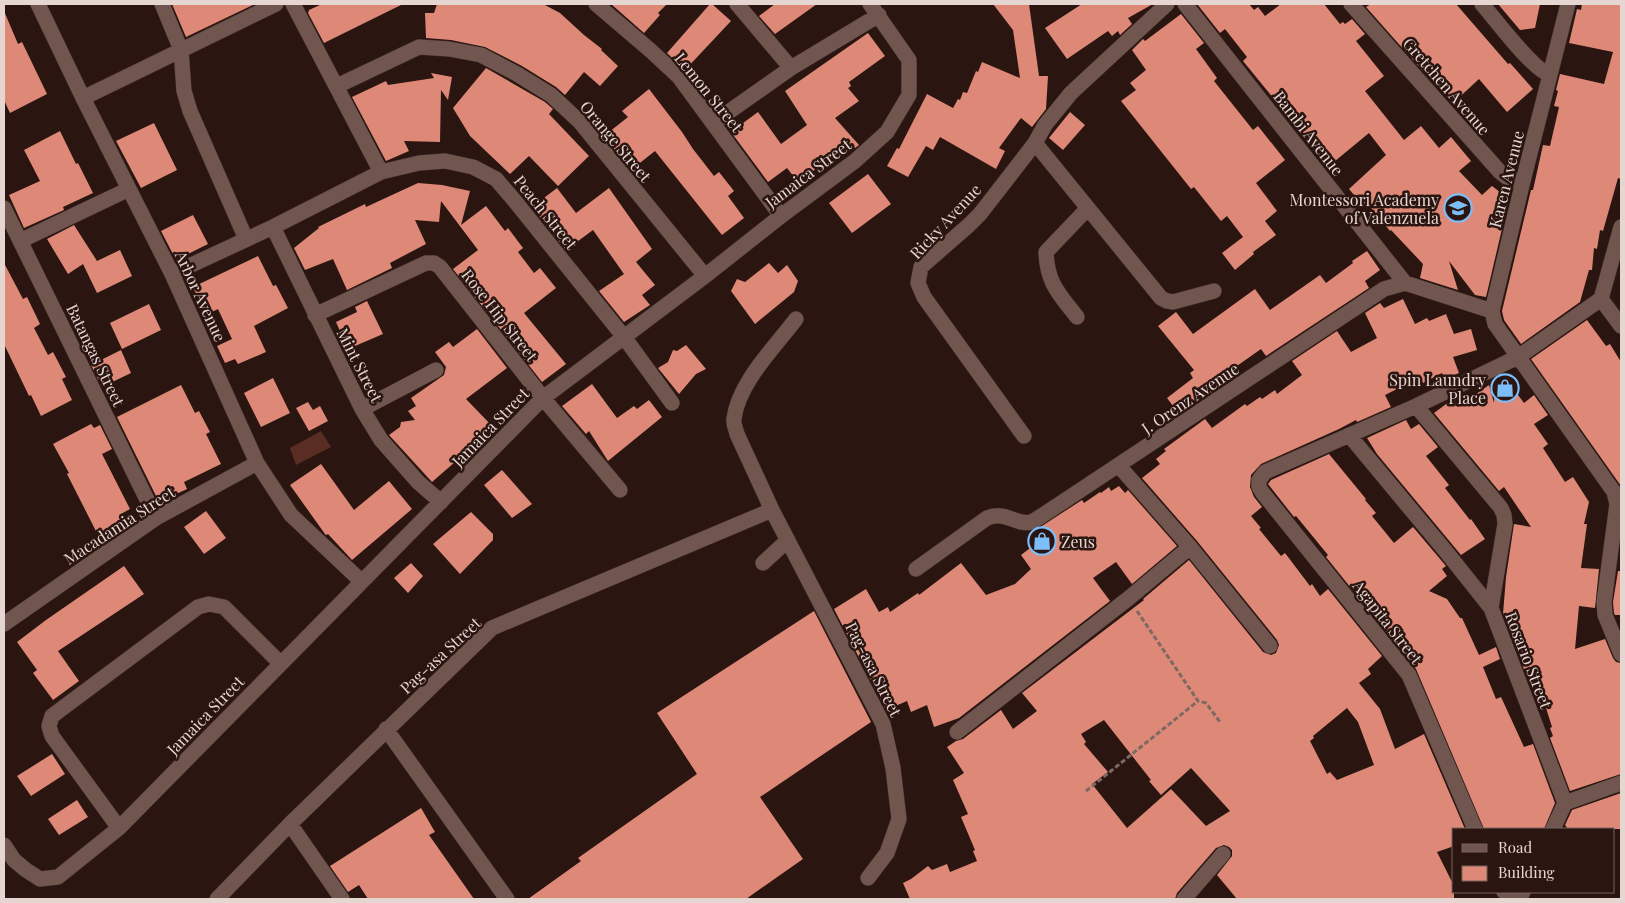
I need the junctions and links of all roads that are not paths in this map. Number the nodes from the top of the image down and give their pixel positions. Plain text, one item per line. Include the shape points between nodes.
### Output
1 (38, 4) edge
2 (162, 4) edge
3 (276, 4) edge
4 (293, 4) edge
5 (596, 4) edge
6 (737, 4) edge
7 (1167, 4) edge
8 (1185, 4) edge
9 (1351, 4) edge
10 (1482, 4) edge
11 (1568, 4) edge
12 (875, 9) edge
13 (180, 50) junction
14 (791, 68) junction
15 (1550, 75) junction
16 (338, 86) junction
17 (83, 98) junction
18 (713, 123) junction
19 (1035, 143) junction
20 (381, 172) junction
21 (1523, 181) junction
22 (129, 189) junction
23 (4, 208) edge
24 (1088, 208) junction
25 (781, 216) junction
26 (273, 227) junction
27 (1621, 227) edge
28 (246, 239) junction
29 (20, 241) junction
30 (172, 274) junction
31 (705, 276) junction
32 (1405, 283) junction
33 (1214, 291) dead end
34 (1601, 299) junction
35 (1492, 311) junction
36 (315, 315) junction
37 (1078, 317) dead end
38 (796, 319) dead end
39 (1621, 326) edge
40 (624, 337) junction
41 (1518, 357) junction
42 (436, 370) dead end
43 (543, 398) junction
44 (672, 403) dead end
45 (1416, 406) junction
46 (362, 409) junction
47 (1024, 436) dead end
48 (1349, 436) junction
49 (257, 463) junction
50 (1119, 466) junction
51 (620, 490) dead end
52 (441, 502) junction
53 (772, 510) junction
54 (156, 518) junction
55 (788, 540) junction
56 (1190, 547) junction
57 (763, 562) dead end
58 (916, 569) dead end
59 (362, 581) junction
60 (1491, 608) junction
61 (4, 624) edge
62 (1270, 646) dead end
63 (1621, 654) edge
64 (280, 663) junction
65 (386, 729) junction
66 (957, 732) dead end
67 (1621, 783) edge
68 (1565, 804) junction
69 (290, 824) junction
70 (119, 828) junction
71 (1475, 828) edge
72 (1553, 828) edge
73 (4, 845) edge
74 (1223, 854) dead end
75 (868, 878) dead end
76 (1508, 893) edge
77 (1522, 893) edge
78 (217, 899) edge
79 (342, 899) edge
80 (507, 899) edge
81 (1184, 899) edge

1 - 17 street, Arbor Avenue
2 - 13 street
3 - 13 street
4 - 16 street
5 - 18 street, Lemon Street via 678,77
6 - 14 street
7 - 19 street, Ricky Avenue via 1071,93
8 - 32 street, Bambi Avenue
9 - 21 street, Gretchen Avenue via 1500,172 1510,180
10 - 15 street via 1533,64
11 - 15 street, Karen Avenue
12 - 14 street, Jamaica Street
12 - 25 street, Jamaica Street via 909,60 909,95 887,132 855,161
13 - 17 street
13 - 28 street via 184,91 190,111
14 - 18 street, Jamaica Street
15 - 21 street, Karen Avenue
16 - 20 street
16 - 31 street, Orange Street via 419,47 481,55 550,95 580,122
17 - 22 street, Arbor Avenue
18 - 25 street, Lemon Street
19 - 24 street
19 - 47 street, Ricky Avenue via 980,214 921,268 918,283 924,297
20 - 26 street, Peach Street
20 - 40 street, Peach Street via 418,163 445,161 473,167 496,179
21 - 35 street, Karen Avenue
22 - 29 street
22 - 30 street, Arbor Avenue
23 - 29 street, Batangas Street
24 - 33 street via 1161,298 1174,302
24 - 37 street via 1046,252 1046,267 1054,288
25 - 31 street, Jamaica Street
26 - 28 street, Peach Street
26 - 36 street, Mint Street
27 - 34 street
28 - 30 street, Peach Street
29 - 54 street, Batangas Street
30 - 49 street, Arbor Avenue
31 - 40 street, Jamaica Street
32 - 35 street
32 - 50 street, J. Orenz Avenue via 1384,289
34 - 39 street
34 - 41 street
35 - 41 street via 1495,324
36 - 43 street, Rose Hip Street via 426,263 434,263
36 - 46 street, Mint Street
38 - 53 street, Pag-asa Street via 752,376 739,400 734,421
40 - 43 street, Jamaica Street
40 - 44 street, Peach Street
41 - 45 street
41 - 63 street via 1614,492 1617,504 1604,602 1605,616
42 - 46 street
43 - 51 street, Rose Hip Street
43 - 52 street, Jamaica Street
45 - 48 street
45 - 60 street, Rosario Street via 1501,508 1504,516
46 - 52 street, Mint Street via 381,440 418,482
48 - 60 street
48 - 71 street, Agapita Street via 1265,472 1259,480 1262,492 1409,675
49 - 54 street, Macadamia Street
49 - 59 street, Arbor Avenue via 292,516
50 - 56 street
50 - 58 street, J. Orenz Avenue via 1031,522 995,514 987,518
52 - 59 street, Jamaica Street
53 - 55 street, Pag-asa Street
53 - 65 street, Pag-asa Street via 492,628
54 - 61 street, Macadamia Street
55 - 57 street
55 - 75 street, Pag-asa Street via 883,724 893,768 899,819 887,853
56 - 62 street
56 - 66 street
59 - 64 street, Jamaica Street
60 - 68 street, Rosario Street
64 - 70 street, Jamaica Street
64 - 70 street via 224,607 209,604 198,607 52,716 49,726 52,736
65 - 69 street, Pag-asa Street
65 - 80 street
67 - 68 street
68 - 72 street
69 - 78 street, Pag-asa Street
69 - 79 street
70 - 73 street, Jamaica Street via 58,877 40,879 14,860
74 - 81 street
76 - 77 street

